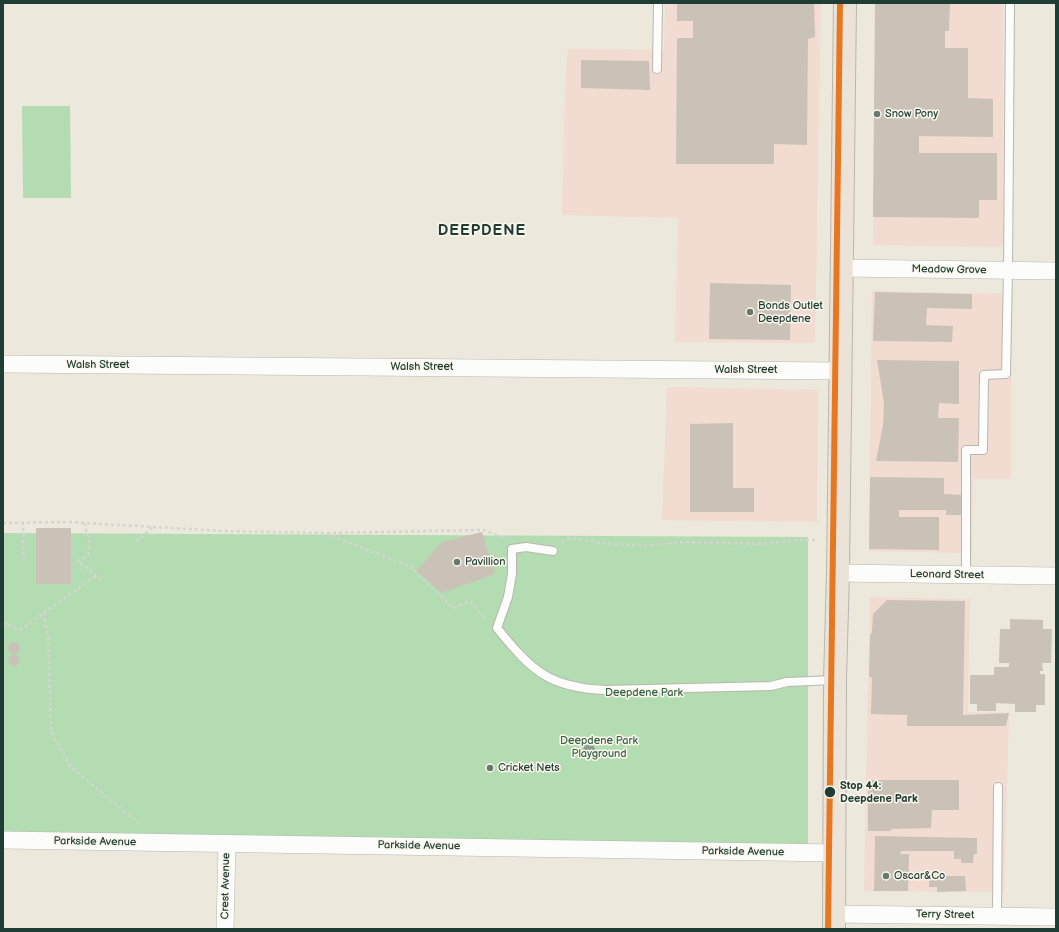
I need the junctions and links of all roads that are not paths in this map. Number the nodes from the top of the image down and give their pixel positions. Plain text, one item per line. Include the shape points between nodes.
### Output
1 (658, 3) edge
2 (845, 3) edge
3 (1010, 3) edge
4 (657, 69) dead end
5 (842, 268) junction
6 (1008, 270) junction
7 (1056, 271) edge
8 (3, 364) edge
9 (840, 370) junction
10 (553, 551) road end
11 (838, 573) junction
12 (966, 575) junction
13 (1056, 576) edge
14 (835, 680) junction
15 (998, 787) dead end
16 (3, 840) edge
17 (227, 844) junction
18 (834, 853) junction
19 (997, 916) junction
20 (1056, 917) edge
21 (834, 921) edge
22 (225, 929) edge

1 - 4 lane
2 - 5 main road
3 - 6 lane
5 - 6 street, Meadow Grove
5 - 9 main road
6 - 7 street, Meadow Grove
6 - 12 lane via 1006,374 984,375 983,450 966,450
8 - 9 street, Walsh Street
9 - 11 main road
10 - 14 lane via 526,547 512,549 512,574 508,597 497,628 518,654 546,677 559,683 584,689 605,690 771,686 788,682
11 - 12 street, Leonard Street
11 - 14 main road
12 - 13 street, Leonard Street
14 - 18 main road
15 - 19 lane
16 - 17 street, Parkside Avenue
17 - 18 street, Parkside Avenue
17 - 22 street, Crest Avenue
18 - 21 main road
19 - 20 street, Terry Street
19 - 21 street, Terry Street

